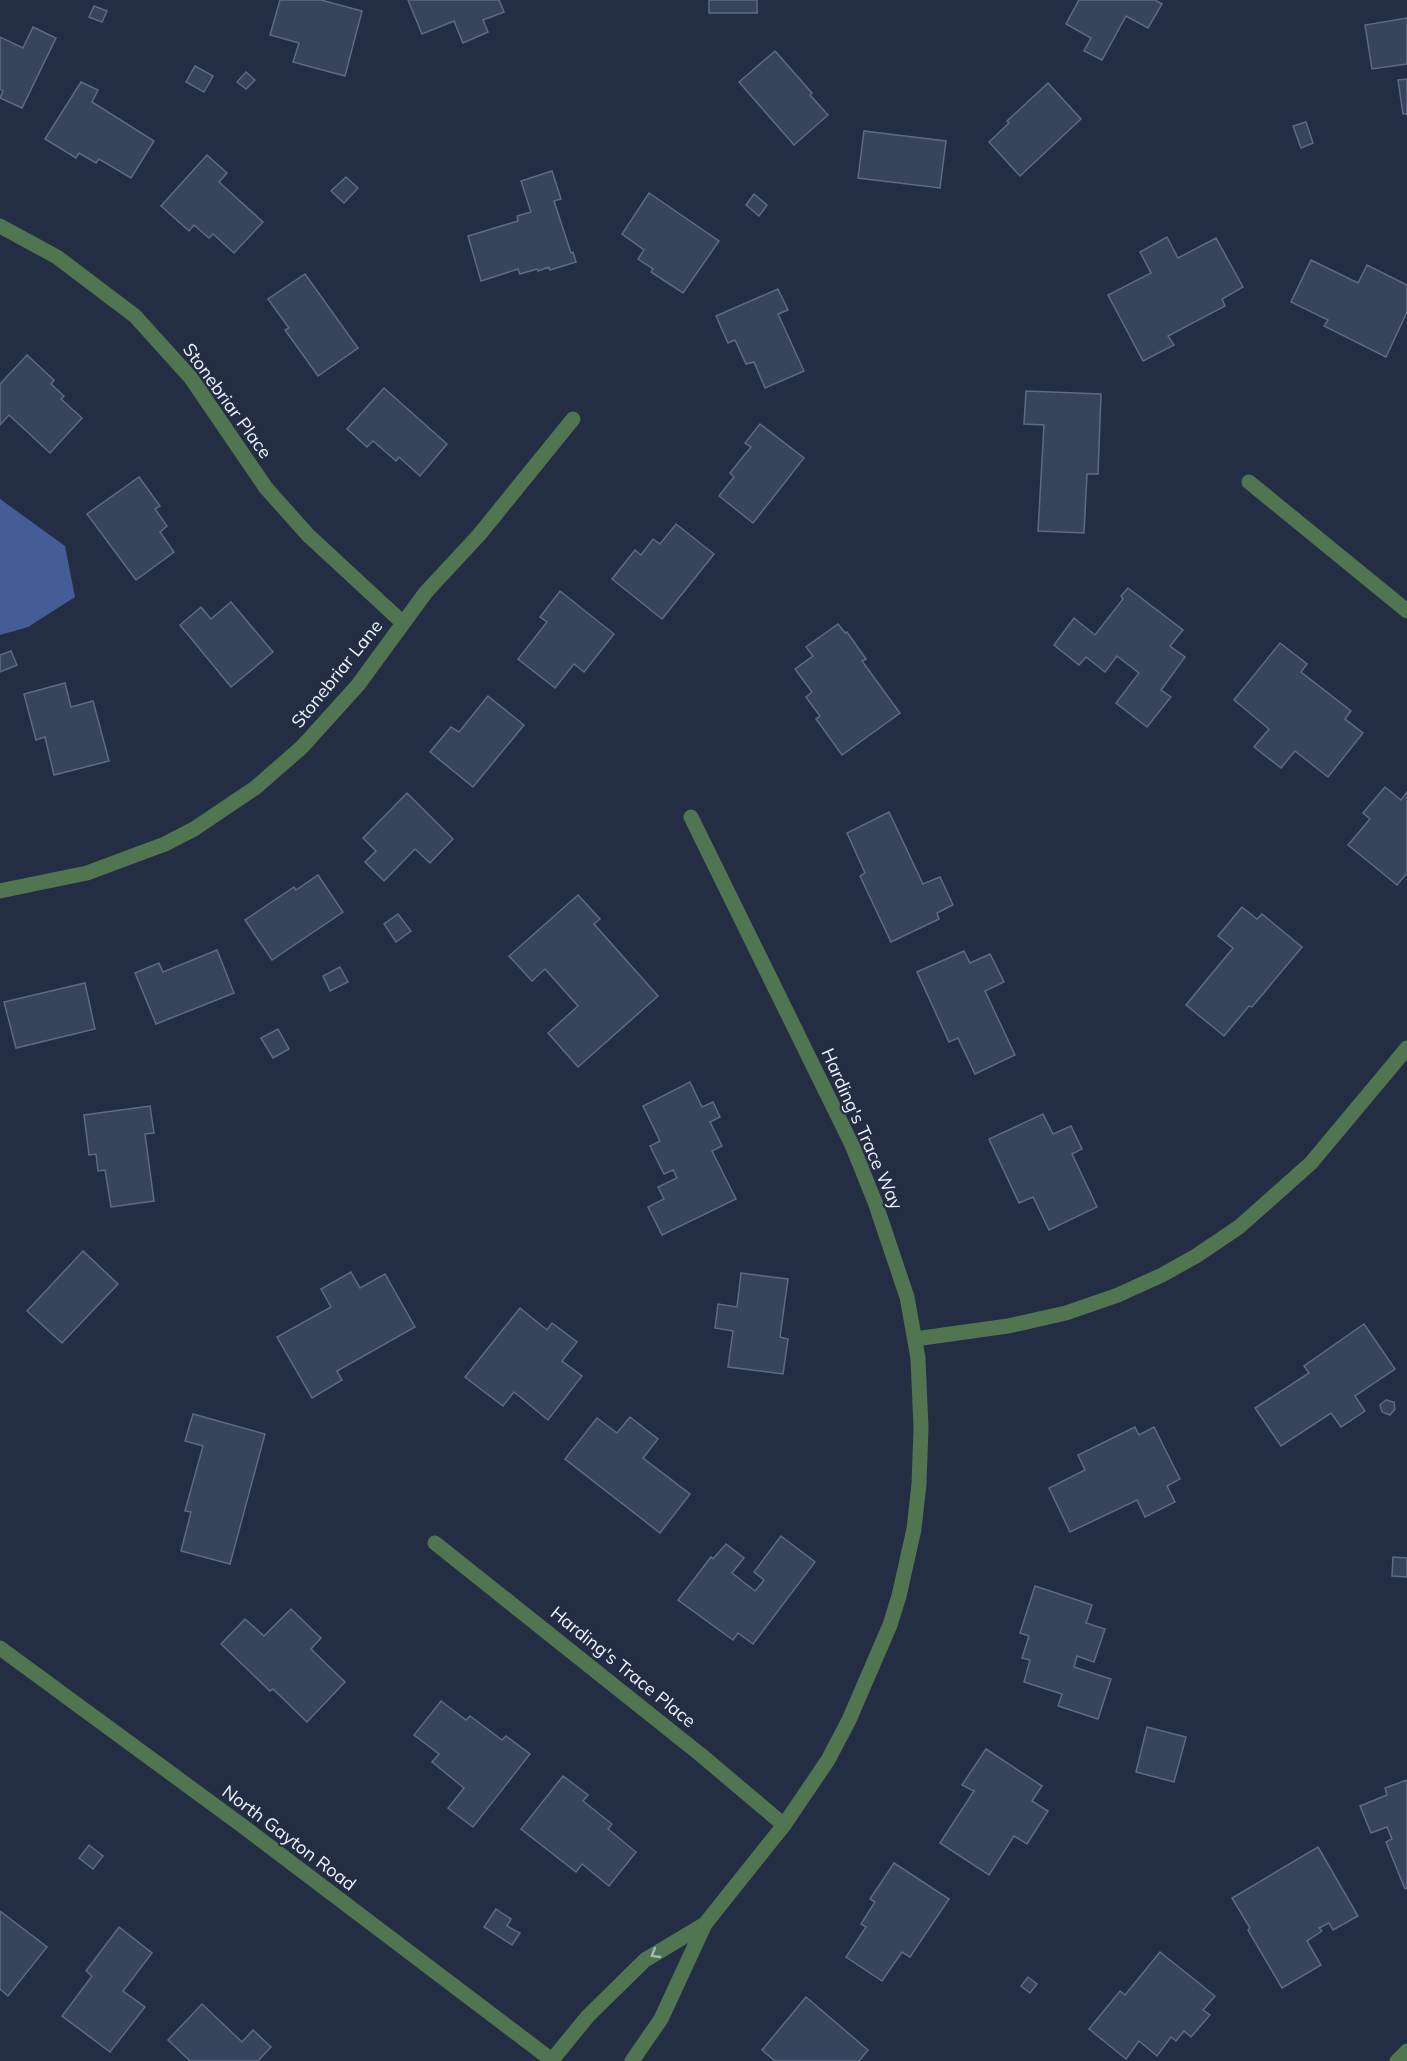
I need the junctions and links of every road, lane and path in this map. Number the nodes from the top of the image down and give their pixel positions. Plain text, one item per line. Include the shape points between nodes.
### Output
1 (0, 226) edge
2 (573, 419) dead end
3 (1249, 482) dead end
4 (1407, 610) edge
5 (403, 623) junction
6 (691, 817) dead end
7 (0, 891) edge
8 (1407, 1047) edge
9 (915, 1339) junction
10 (435, 1543) dead end
11 (0, 1648) edge
12 (784, 1825) junction
13 (705, 1924) junction
14 (1407, 2051) edge
15 (552, 2060) edge
16 (632, 2061) edge
17 (1397, 2061) edge

1 - 5 street, Stonebriar Place via 57,257 135,316 191,378 266,488 308,535
2 - 5 street, Stonebriar Lane
3 - 4 street
5 - 7 street, Stonebriar Lane via 358,685 302,747 255,788 194,829 87,873
6 - 9 street, Harding's Trace Way via 856,1155 907,1298
8 - 9 street via 1311,1163 1239,1227 1196,1256 1118,1295 1066,1313
9 - 12 street, Harding's Trace Way via 921,1428 919,1484 899,1596 849,1720 828,1760
10 - 12 street, Harding's Trace Place
11 - 15 street, North Gayton Road
12 - 13 street, Harding's Trace Way
13 -> 15 street, Harding's Trace Way via 645,1960 588,2016
13 - 16 street, Harding's Trace Way via 661,2019
14 - 17 street

